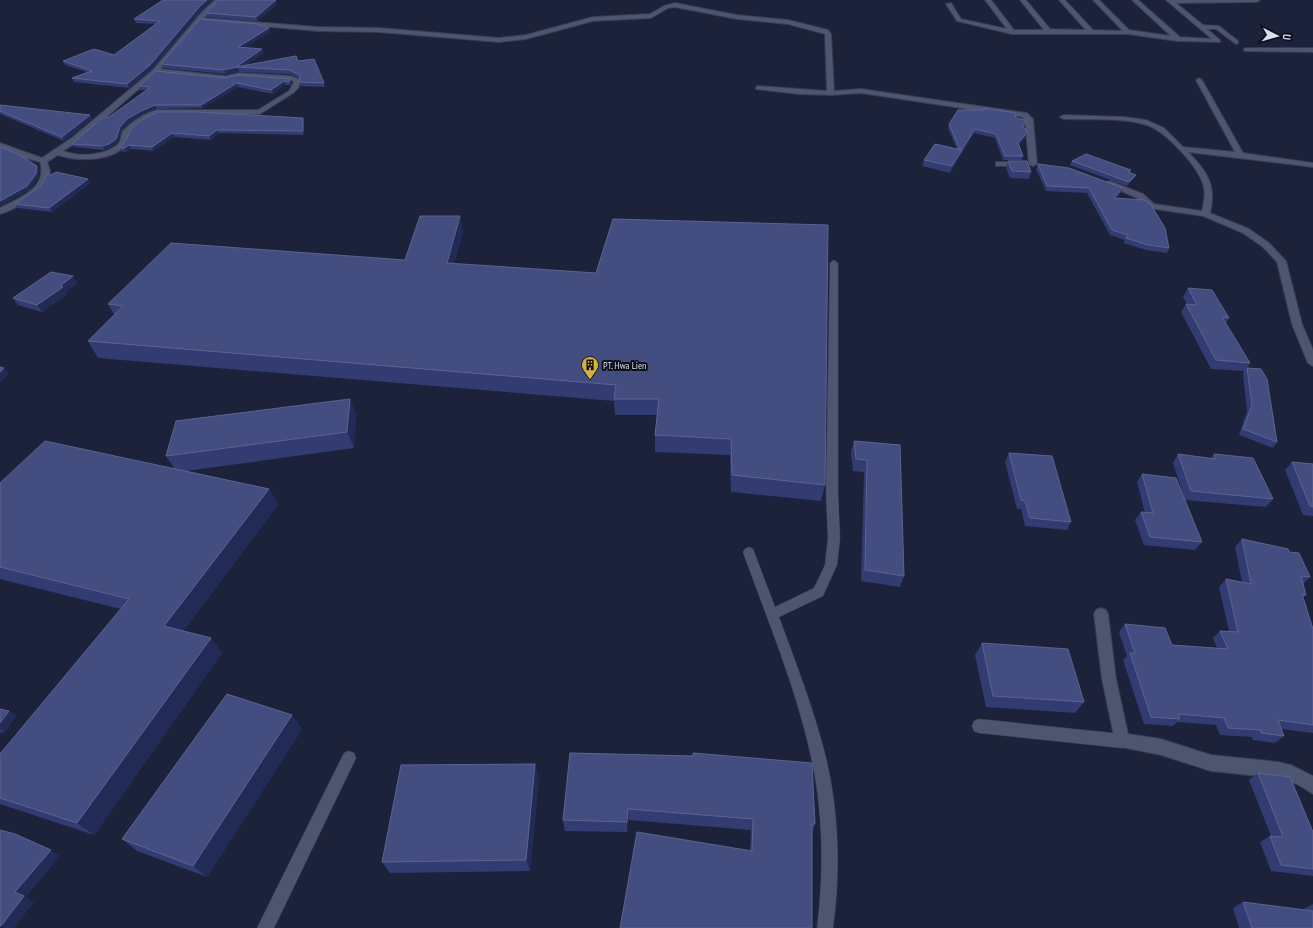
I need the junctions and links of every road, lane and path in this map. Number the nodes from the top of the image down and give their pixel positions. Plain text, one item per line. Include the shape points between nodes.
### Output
1 (218, 0) edge
2 (988, 0) edge
3 (1022, 0) edge
4 (1062, 0) edge
5 (1096, 0) edge
6 (1135, 0) edge
7 (1169, 0) edge
8 (1257, 0) edge
9 (948, 4) dead end
10 (199, 19) junction
11 (1201, 27) junction
12 (1012, 32) junction
13 (1050, 32) junction
14 (1127, 32) junction
15 (1092, 33) junction
16 (1178, 39) junction
17 (1218, 41) junction
18 (1246, 50) dead end
19 (1313, 50) edge
20 (155, 71) junction
21 (1199, 80) dead end
22 (758, 88) dead end
23 (831, 93) junction
24 (1064, 117) dead end
25 (0, 145) edge
26 (1180, 149) junction
27 (58, 152) junction
28 (1240, 154) junction
29 (43, 161) junction
30 (999, 164) dead end
31 (1313, 165) edge
32 (1102, 181) edge
33 (0, 211) edge
34 (1205, 214) junction
35 (834, 263) dead end
36 (1313, 363) edge
37 (749, 552) dead end
38 (772, 614) junction
39 (1101, 614) dead end
40 (979, 726) dead end
41 (1122, 741) junction
42 (349, 758) dead end
43 (1313, 786) edge
44 (265, 928) edge
45 (825, 928) edge

1 - 10 street
2 - 12 street
3 - 13 street via 1045,30
4 - 15 street
5 - 14 street
6 - 16 street
7 - 8 street
7 - 11 street
9 - 12 street via 959,20
10 - 20 street
10 - 23 street via 498,40 526,37 593,19 651,16 666,7 681,5 726,15 788,22 826,31
11 - 17 street
11 - 17 street via 1217,27 1239,42
12 - 13 street
13 - 15 street
14 - 15 street
14 - 16 street
16 - 17 street
18 - 19 street
20 - 27 street
20 - 27 street via 226,78 239,75 291,78 298,81 296,88 260,112 153,113 126,133 121,145 111,150 81,158
21 - 28 street
22 - 23 street
23 - 30 street via 861,91 1028,116 1037,164
24 - 26 street via 1147,123 1163,131
25 - 29 street
26 - 28 street
26 - 34 street via 1197,165 1209,188 1210,201
27 - 29 street
28 - 31 street
29 - 33 street via 47,169 44,183 31,194
32 - 34 street via 1140,196 1152,206
34 - 36 street via 1246,231 1266,245 1281,261 1297,324
35 - 38 lane via 834,538 831,565 819,592
37 - 38 lane
38 - 45 lane via 817,751 827,807 830,889
39 - 41 street via 1109,679
40 - 41 lane
41 - 43 street via 1161,747 1231,767 1285,771
42 - 44 lane

